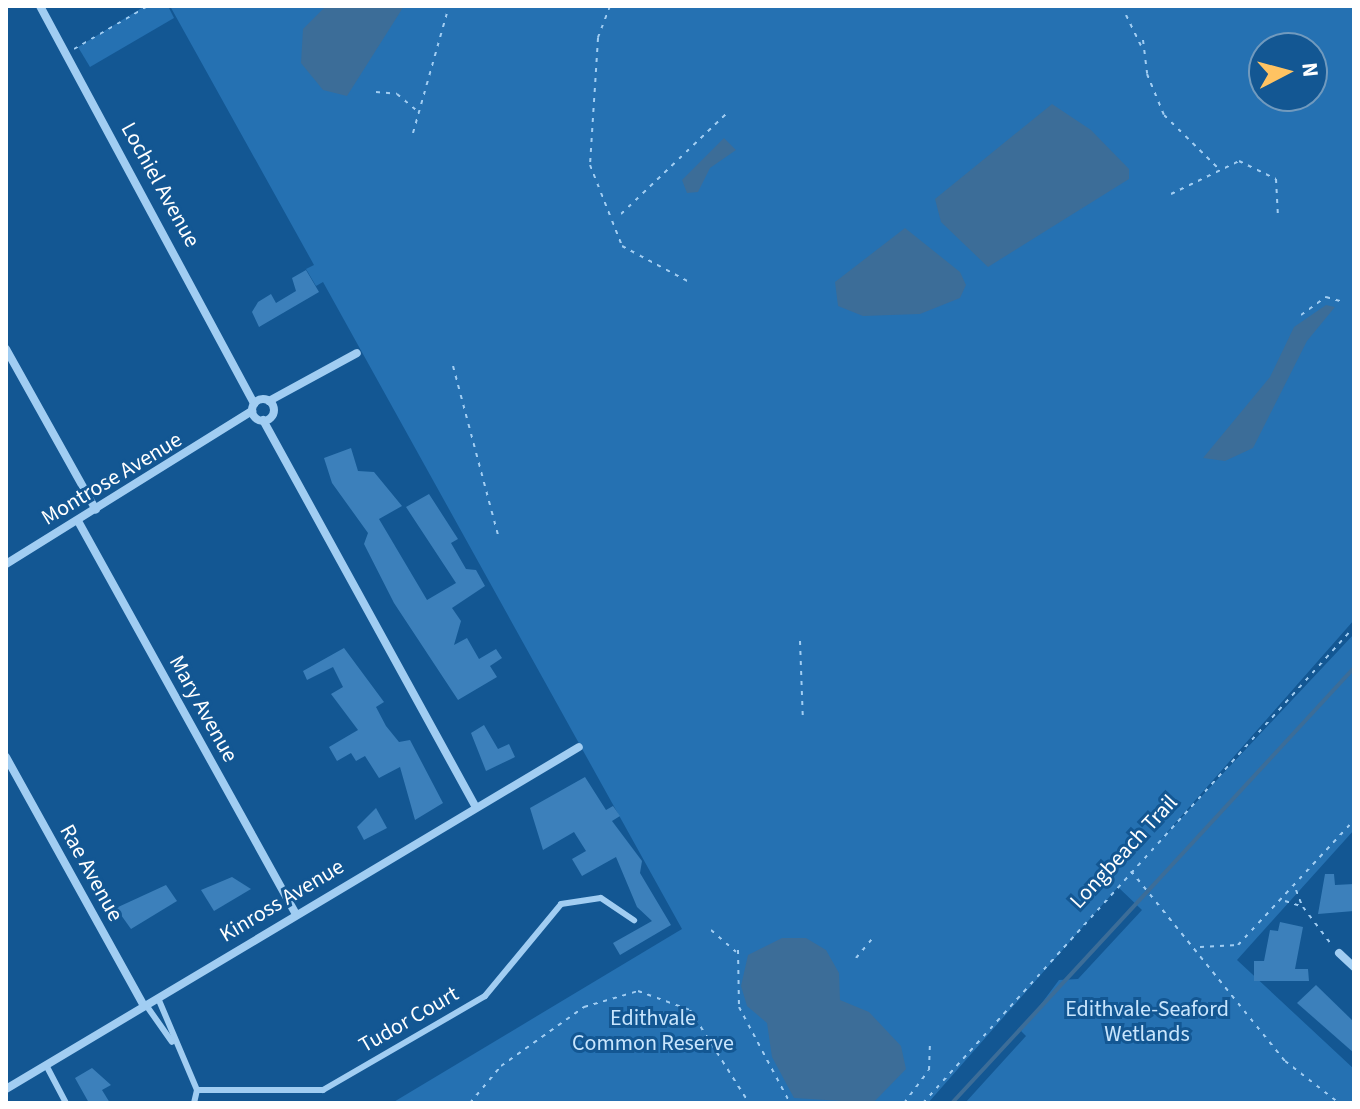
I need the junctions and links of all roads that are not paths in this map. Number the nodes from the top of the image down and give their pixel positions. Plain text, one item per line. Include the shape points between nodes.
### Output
1 (40, 6) edge
2 (6, 349) edge
3 (357, 353) dead end
4 (263, 410) junction
5 (96, 510) junction
6 (78, 521) junction
7 (6, 564) edge
8 (579, 747) dead end
9 (6, 757) edge
10 (476, 807) junction
11 (296, 914) junction
12 (634, 920) dead end
13 (1339, 953) road end
14 (1354, 967) edge
15 (158, 998) junction
16 (145, 1005) junction
17 (178, 1052) junction
18 (46, 1065) junction
19 (6, 1089) edge
20 (197, 1090) junction
21 (66, 1103) edge
22 (194, 1103) edge

1 - 4 street, Lochiel Avenue
2 - 5 street
3 - 4 street, Montrose Avenue
4 - 5 street, Montrose Avenue
4 - 10 street, Lochiel Avenue
5 - 6 street, Montrose Avenue
6 - 7 street, Montrose Avenue
6 - 11 street, Mary Avenue
8 - 10 street, Kinross Avenue
9 - 16 street, Rae Avenue
10 - 11 street, Kinross Avenue
11 - 15 street, Kinross Avenue
12 - 20 lane, Tudor Court via 601,898 561,904 485,996 331,1087
13 - 14 street
15 - 16 street, Kinross Avenue
15 - 17 lane
16 - 17 lane
16 - 18 street, Kinross Avenue
17 - 20 lane
18 - 19 street, Kinross Avenue
18 - 21 lane
20 - 22 lane

